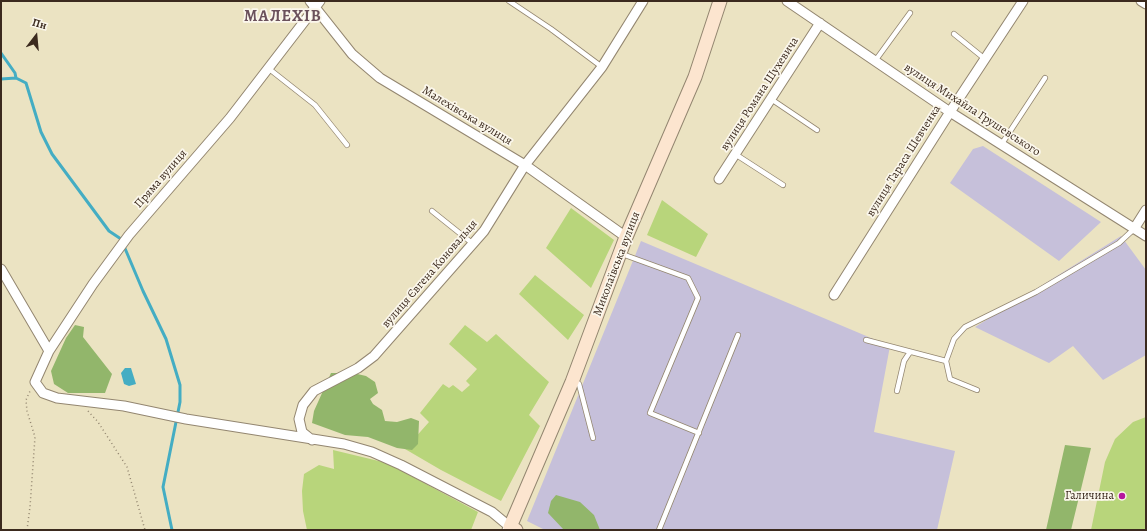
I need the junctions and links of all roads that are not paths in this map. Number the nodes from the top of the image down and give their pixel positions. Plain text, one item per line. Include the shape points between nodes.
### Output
1 (509, 1) edge
2 (643, 1) edge
3 (720, 1) edge
4 (787, 1) edge
5 (1023, 1) edge
6 (1142, 1) edge
7 (315, 4) edge
8 (1146, 4) edge
9 (910, 13) dead end
10 (820, 23) junction
11 (954, 34) dead end
12 (985, 59) junction
13 (875, 61) junction
14 (602, 67) junction
15 (268, 68) junction
16 (1045, 78) dead end
17 (771, 98) junction
18 (950, 112) junction
19 (817, 130) dead end
20 (347, 145) dead end
21 (1001, 145) junction
22 (735, 154) junction
23 (525, 165) junction
24 (720, 179) dead end
25 (783, 185) dead end
26 (1146, 210) edge
27 (432, 211) dead end
28 (1134, 229) junction
29 (1146, 236) edge
30 (626, 237) junction
31 (472, 243) junction
32 (620, 253) junction
33 (1, 269) edge
34 (834, 295) dead end
35 (738, 335) dead end
36 (866, 340) dead end
37 (49, 351) junction
38 (910, 352) junction
39 (946, 361) junction
40 (573, 379) junction
41 (977, 390) dead end
42 (897, 391) dead end
43 (699, 432) junction
44 (593, 438) dead end
45 (313, 441) junction
46 (511, 529) edge
47 (659, 530) edge

1 - 14 lane
2 - 14 street, вулиця Євгена Коновальця
3 - 30 main road, Миколаївська вулиця via 695,77
4 - 10 street, вулиця Михайла Грушевського
5 - 12 street, вулиця Тараса Шевченка
6 - 8 street
7 - 15 street, Пряма вулиця
7 - 23 street, Малехівська вулиця via 352,54 380,78
9 - 13 lane
10 - 13 street, вулиця Михайла Грушевського
10 - 17 street, вулиця Романа Шухевича
11 - 12 lane
12 - 18 street, вулиця Тараса Шевченка
13 - 18 street, вулиця Михайла Грушевського
14 - 23 street, вулиця Євгена Коновальця
15 - 20 lane via 315,105
15 - 37 street, Пряма вулиця via 230,118 129,235
16 - 21 lane
17 - 19 lane
17 - 22 street, вулиця Романа Шухевича
18 - 21 street, вулиця Михайла Грушевського
18 - 34 street, вулиця Тараса Шевченка
21 - 28 street, вулиця Михайла Грушевського
22 - 24 street, вулиця Романа Шухевича
22 - 25 lane
23 - 30 street, Малехівська вулиця
23 - 31 street, вулиця Євгена Коновальця via 484,231
26 - 28 street
27 - 31 lane
28 - 29 street, вулиця Михайла Грушевського
28 - 39 lane via 1119,243 1036,292 965,328 954,339
30 - 32 main road, Миколаївська вулиця
31 - 45 street, вулиця Євгена Коновальця via 374,356 358,368 314,391 303,405 299,419 302,432
32 - 40 main road, Миколаївська вулиця
32 - 43 lane via 688,278 698,298 650,413
33 - 37 street
35 - 43 lane
36 - 38 lane
37 - 45 street, Пряма вулиця via 35,382 43,393 57,398 124,406
38 - 39 lane
38 - 42 lane via 904,361
39 - 41 lane via 950,379
40 - 44 lane via 579,384
40 - 46 main road, Миколаївська вулиця
43 - 47 lane
45 - 46 street via 344,444 372,452 492,512

